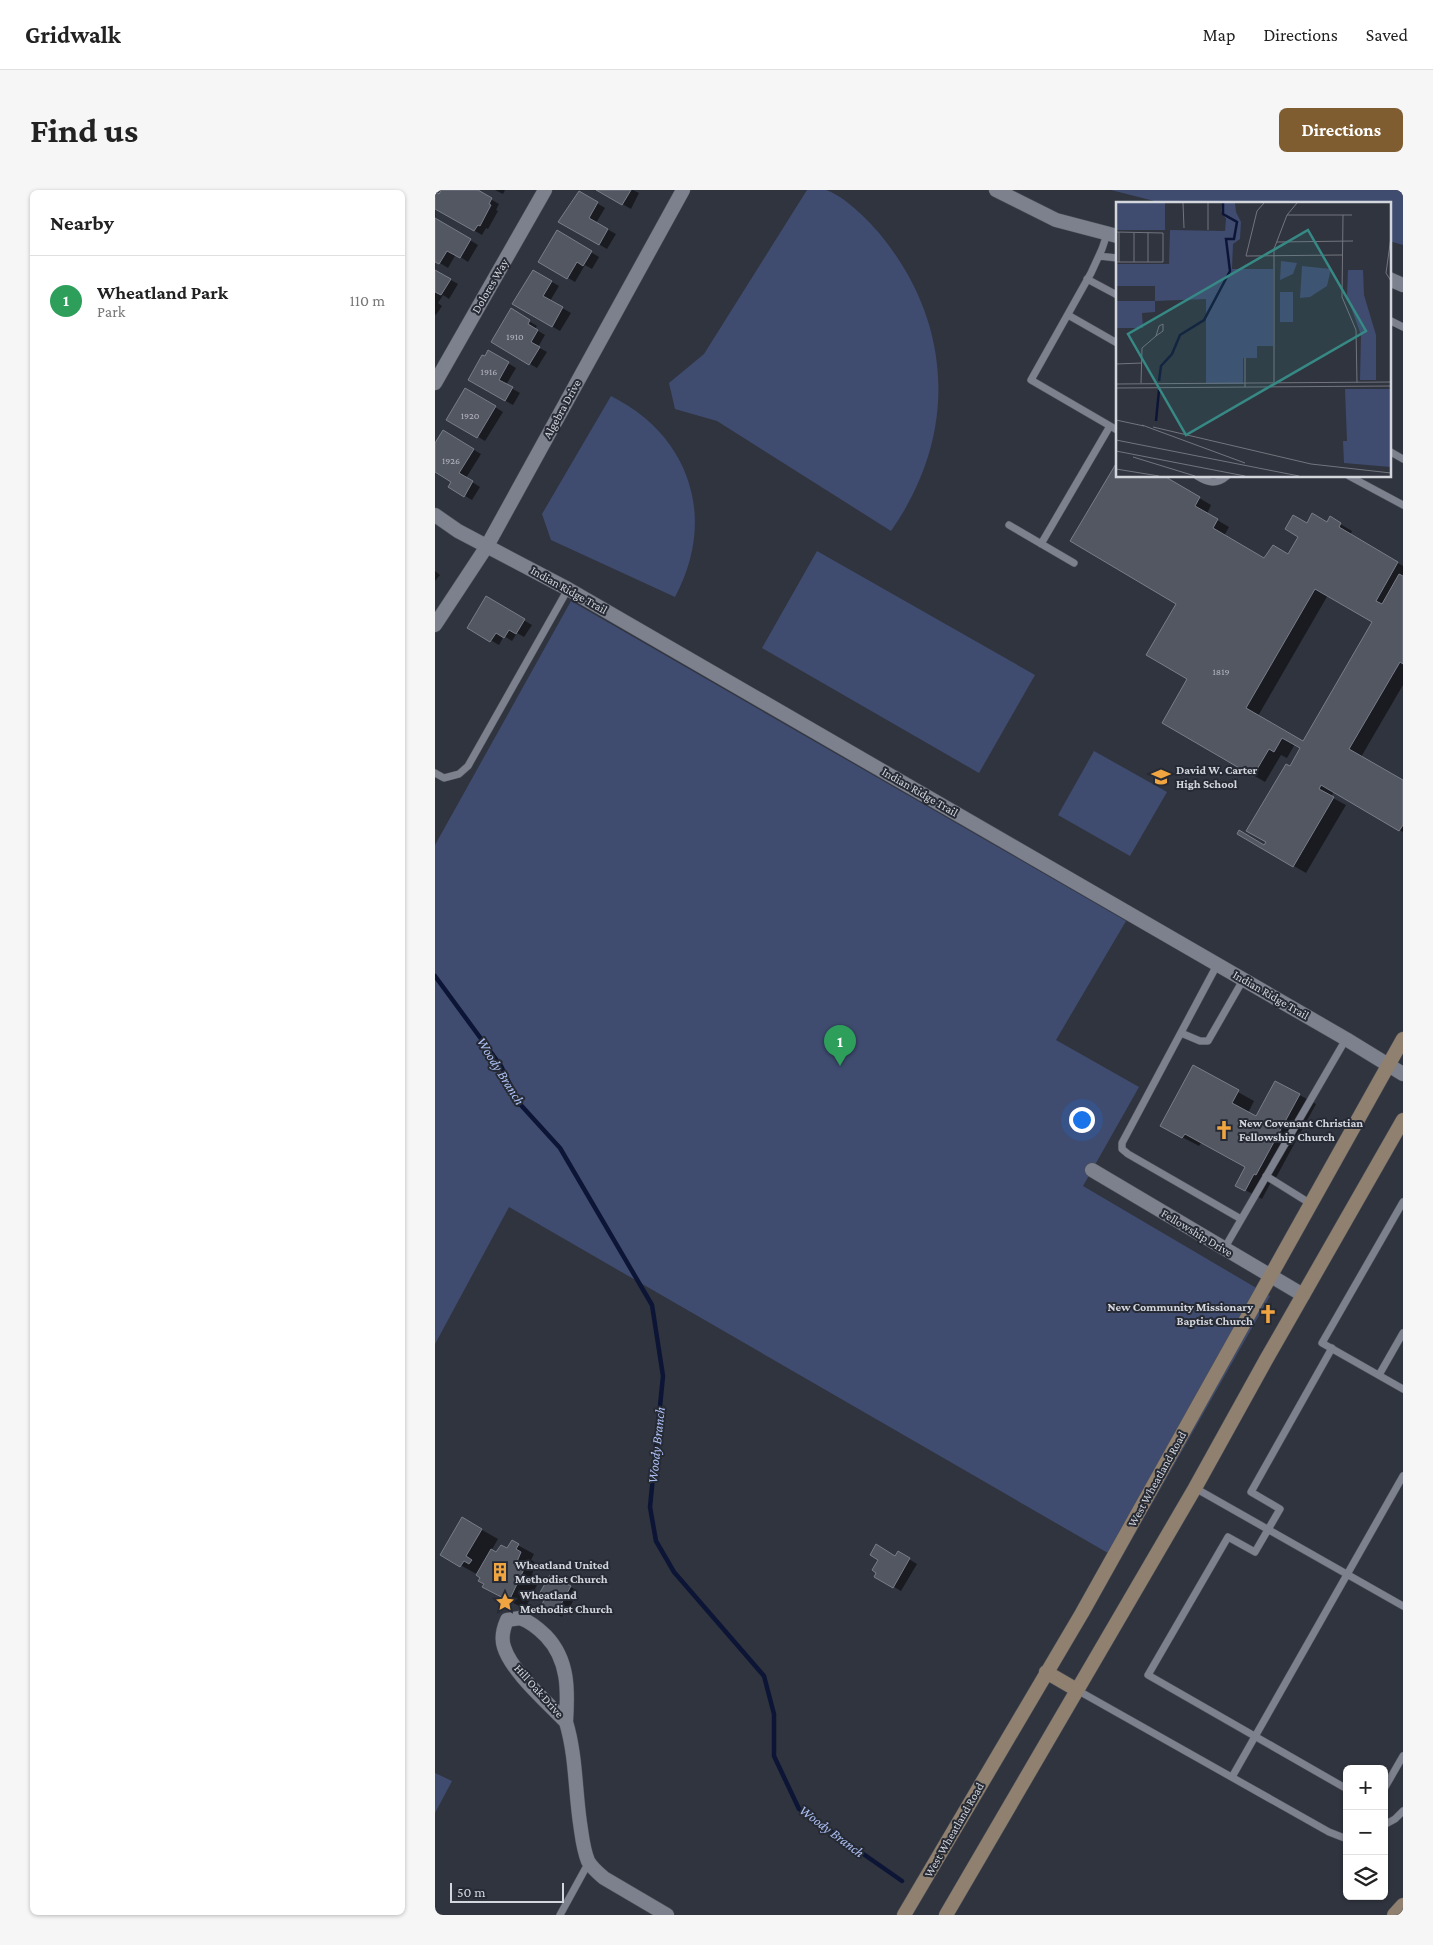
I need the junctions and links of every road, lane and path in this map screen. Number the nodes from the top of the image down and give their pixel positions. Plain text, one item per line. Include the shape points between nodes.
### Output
1 (545, 190) edge
2 (683, 190) edge
3 (996, 190) edge
4 (1112, 235) edge
5 (1099, 256) junction
6 (1116, 258) edge
7 (1087, 279) junction
8 (1391, 280) edge
9 (1403, 285) edge
10 (1116, 294) edge
11 (1068, 315) junction
12 (1391, 321) edge
13 (1403, 327) edge
14 (1116, 342) edge
15 (435, 383) edge
16 (1113, 428) edge
17 (1391, 452) edge
18 (1403, 459) edge
19 (1202, 478) edge
20 (1225, 478) edge
21 (1353, 478) edge
22 (1403, 506) edge
23 (435, 515) edge
24 (1009, 526) dead end
25 (1041, 544) junction
26 (487, 546) junction
27 (1074, 563) dead end
28 (568, 589) junction
29 (435, 625) edge
30 (435, 773) edge
31 (1217, 965) junction
32 (1243, 980) junction
33 (1181, 1032) junction
34 (1346, 1039) junction
35 (1403, 1039) edge
36 (1388, 1065) junction
37 (1403, 1074) edge
38 (1403, 1120) edge
39 (1092, 1170) dead end
40 (1266, 1176) junction
41 (1403, 1202) edge
42 (1311, 1204) junction
43 (1241, 1219) junction
44 (1224, 1249) junction
45 (1271, 1277) junction
46 (1303, 1295) junction
47 (1403, 1333) edge
48 (1332, 1348) junction
49 (1379, 1375) junction
50 (1403, 1389) edge
51 (1403, 1476) edge
52 (1195, 1488) junction
53 (1269, 1529) junction
54 (1347, 1574) junction
55 (1403, 1606) edge
56 (1046, 1672) junction
57 (1077, 1690) junction
58 (566, 1722) junction
59 (1255, 1736) junction
60 (1403, 1756) edge
61 (1232, 1777) junction
62 (1388, 1782) edge
63 (1343, 1787) edge
64 (1403, 1812) edge
65 (1388, 1823) edge
66 (1343, 1837) edge
67 (589, 1862) junction
68 (1403, 1906) edge
69 (560, 1915) edge
70 (667, 1915) edge
71 (904, 1915) edge
72 (946, 1915) edge
73 (1394, 1915) edge

1 - 15 street, Dolores Way
2 - 26 street, Algebra Drive
3 - 4 street via 1056,220
4 - 5 lane
5 - 6 lane
5 - 7 lane
7 - 10 lane
7 - 11 lane
8 - 9 street
11 - 14 lane
11 - 16 lane via 1031,380
12 - 13 lane
16 - 25 lane
17 - 18 lane
19 - 20 lane via 1212,482 1221,482
21 - 22 lane
23 - 26 street, Indian Ridge Trail
24 - 25 lane
25 - 27 lane
26 - 28 street, Indian Ridge Trail
26 - 29 street, Algebra Drive
28 - 30 lane via 469,766 459,774 444,778
28 - 31 street, Indian Ridge Trail
31 - 32 street, Indian Ridge Trail
31 - 33 lane
32 - 33 lane via 1208,1041 1200,1041
32 - 34 street, Indian Ridge Trail
33 - 43 lane via 1122,1142 1122,1149
34 - 36 street, Indian Ridge Trail
34 - 40 lane
35 - 36 main road, West Wheatland Road
36 - 37 street, Indian Ridge Trail
36 - 42 main road, West Wheatland Road
38 - 46 main road
39 - 44 street, Fellowship Drive
40 - 42 lane
40 - 43 lane
41 - 48 lane via 1322,1342
42 - 45 main road, West Wheatland Road
43 - 44 lane
44 - 45 street, Fellowship Drive
45 - 46 street, Fellowship Drive
45 - 56 main road, West Wheatland Road
46 - 52 main road
47 - 49 lane
48 - 49 lane
48 - 53 lane via 1251,1492 1280,1509
49 - 50 lane
51 - 54 lane
52 - 53 lane
52 - 57 main road
53 - 54 lane
53 - 59 lane via 1255,1552 1228,1536 1149,1675
54 - 55 lane
54 - 59 lane
56 - 57 main road
56 - 71 main road, West Wheatland Road
57 - 61 lane
57 - 72 main road
58 - 58 street, Hill Oak Drive via 509,1658 503,1637 507,1620 520,1618 529,1621 557,1650 568,1692
58 - 67 street, Hill Oak Drive via 574,1760 583,1847
59 - 61 lane
59 - 63 lane
60 - 62 lane
61 - 66 lane
64 - 65 lane
67 - 69 lane
67 - 70 street, Hill Oak Drive via 604,1878
68 - 73 main road

